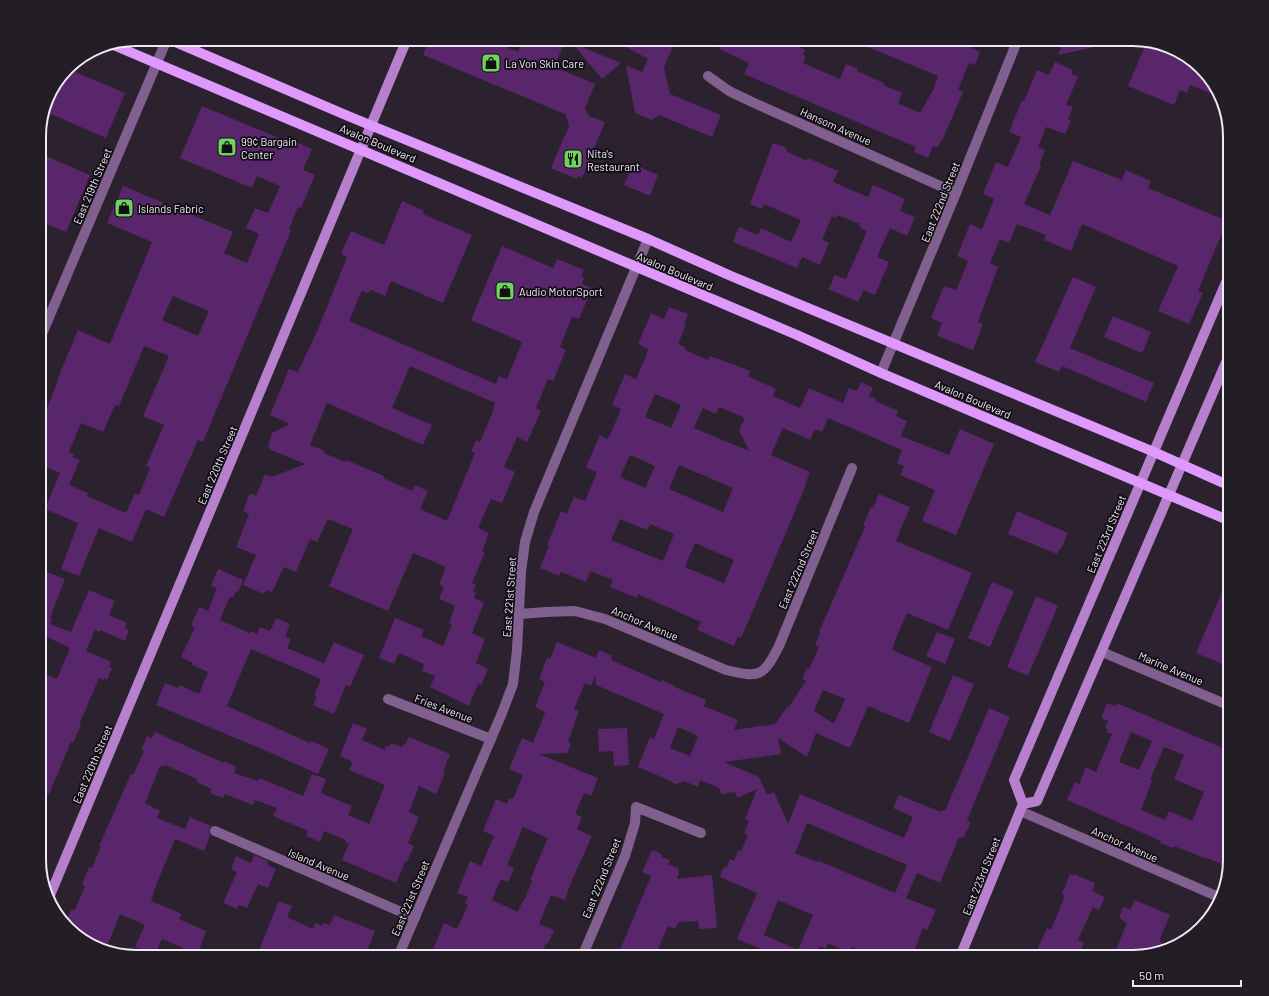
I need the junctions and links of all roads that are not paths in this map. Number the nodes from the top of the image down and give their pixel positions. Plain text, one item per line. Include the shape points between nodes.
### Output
1 (165, 46) edge
2 (185, 46) edge
3 (404, 46) edge
4 (1015, 46) edge
5 (120, 48) edge
6 (157, 64) junction
7 (708, 76) dead end
8 (372, 125) junction
9 (361, 150) junction
10 (956, 193) junction
11 (648, 239) junction
12 (636, 267) junction
13 (1223, 289) edge
14 (46, 326) edge
15 (894, 344) junction
16 (1223, 369) edge
17 (881, 373) junction
18 (1154, 452) junction
19 (1182, 464) junction
20 (852, 468) dead end
21 (1223, 483) edge
22 (1140, 484) junction
23 (1169, 496) junction
24 (1223, 518) edge
25 (520, 614) junction
26 (1102, 652) junction
27 (758, 674) joint
28 (388, 699) dead end
29 (1223, 703) edge
30 (491, 739) junction
31 (1022, 808) junction
32 (215, 831) dead end
33 (702, 832) dead end
34 (52, 891) edge
35 (1215, 898) edge
36 (415, 918) junction
37 (401, 950) edge
38 (585, 950) edge
39 (963, 950) edge

1 - 6 street, East 219th Street
2 - 8 main road, Avalon Boulevard
3 - 8 main road, East 220th Street
4 - 10 street, East 222nd Street
5 - 6 main road, Avalon Boulevard
6 - 9 main road, Avalon Boulevard
6 - 14 street, East 219th Street
7 - 10 street, Hansom Avenue via 752,102
8 - 9 main road, East 220th Street
8 - 11 main road, Avalon Boulevard
9 - 12 main road, Avalon Boulevard
9 - 34 main road, East 220th Street
10 - 15 street, East 222nd Street
11 - 12 street, East 221st Street
11 - 15 main road, Avalon Boulevard
12 - 17 main road, Avalon Boulevard
12 - 25 street, East 221st Street via 534,512 525,542
13 - 18 main road, East 223rd Street
15 - 17 street, East 222nd Street
15 - 18 main road, Avalon Boulevard
16 - 19 main road
17 - 22 main road, Avalon Boulevard
18 - 19 main road, Avalon Boulevard
18 - 22 main road, East 223rd Street
19 - 21 main road, Avalon Boulevard
19 - 23 main road
20 - 27 street, East 222nd Street via 779,646 769,664
22 - 23 main road, Avalon Boulevard
22 - 31 main road, East 223rd Street via 1014,780
23 - 24 main road, Avalon Boulevard
23 - 26 main road
25 - 27 street, Anchor Avenue via 575,611 605,619 726,670 746,675
25 - 30 street, East 221st Street via 513,684
26 - 29 street, Marine Avenue
26 - 31 main road via 1037,801
28 - 30 street, Fries Avenue
30 - 36 street, East 221st Street
31 - 35 street, Anchor Avenue
31 - 39 main road, East 223rd Street
32 - 36 street, Island Avenue
33 - 38 street, East 222nd Street via 636,807 635,823 625,856
36 - 37 street, East 221st Street

